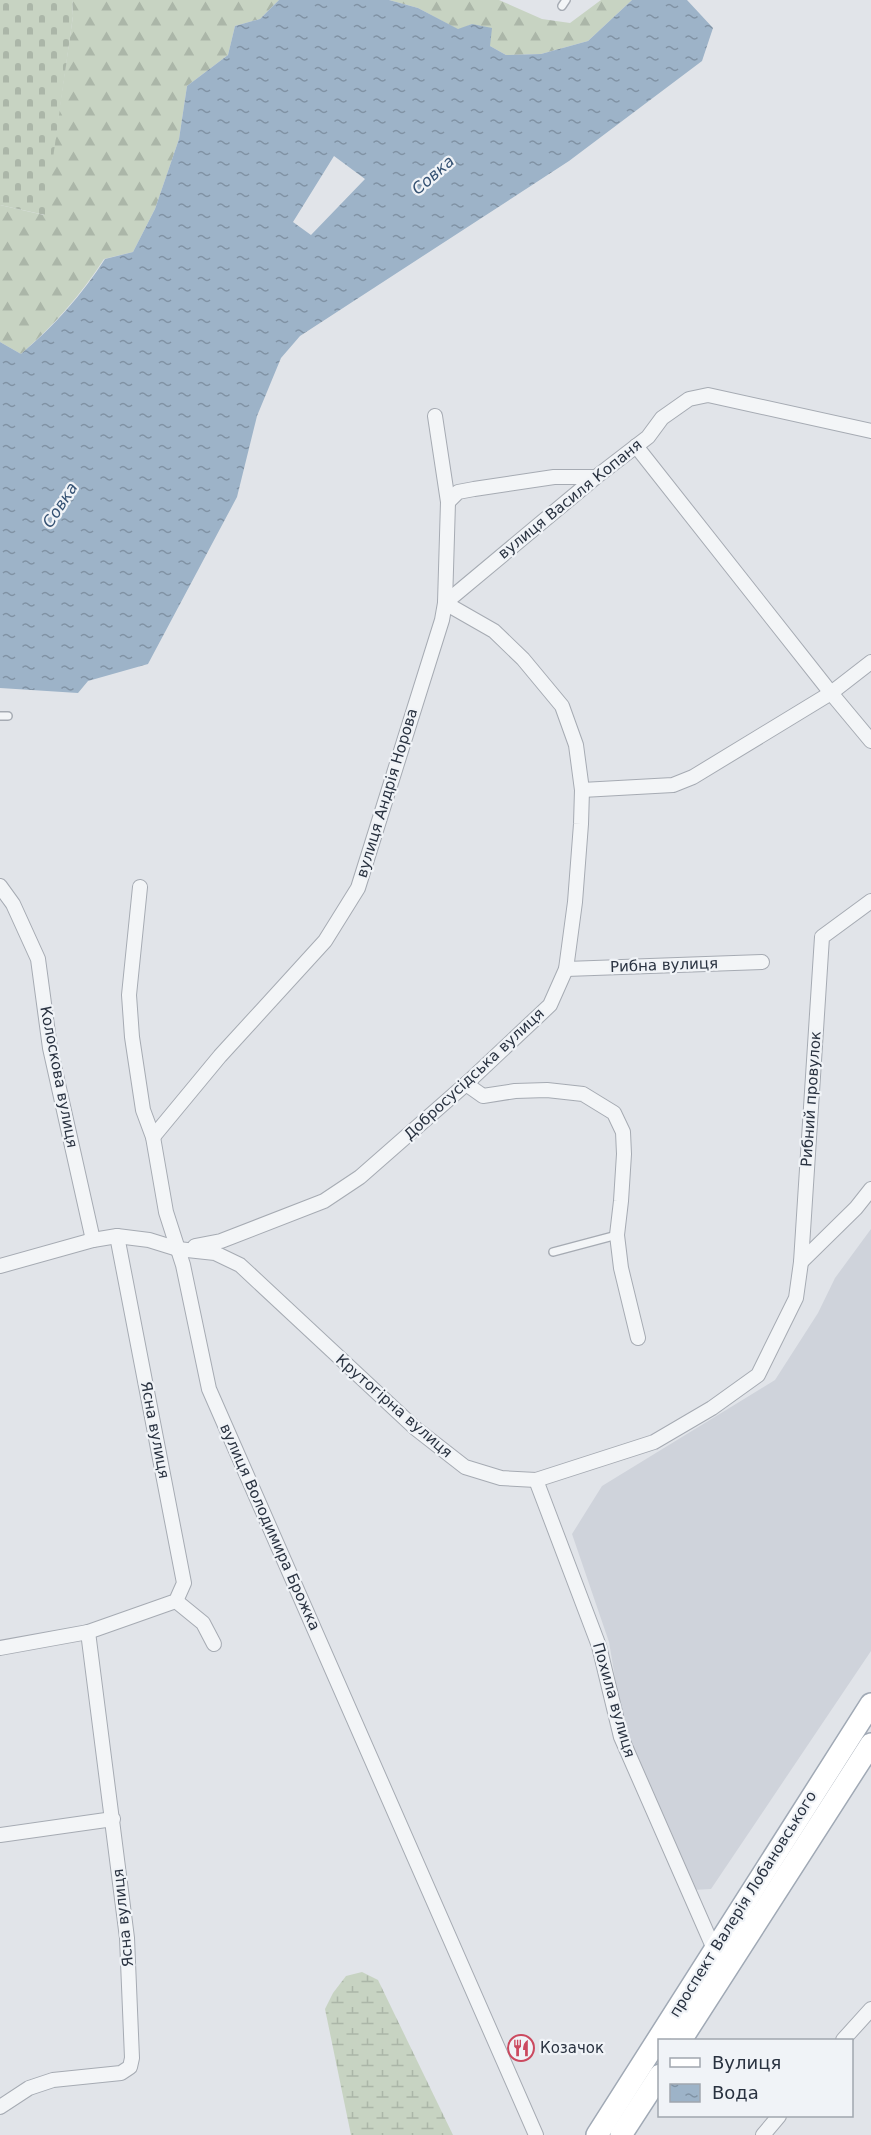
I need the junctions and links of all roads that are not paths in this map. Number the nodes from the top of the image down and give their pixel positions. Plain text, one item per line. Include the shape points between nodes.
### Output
1 (435, 417) dead end
2 (871, 431) edge
3 (636, 446) junction
4 (596, 477) junction
5 (448, 502) junction
6 (445, 603) junction
7 (871, 662) edge
8 (831, 693) junction
9 (0, 716) edge
10 (8, 716) dead end
11 (871, 741) edge
12 (582, 790) junction
13 (0, 886) edge
14 (140, 887) dead end
15 (871, 901) edge
16 (762, 962) dead end
17 (566, 969) junction
18 (466, 1084) junction
19 (153, 1137) junction
20 (871, 1189) edge
21 (617, 1235) junction
22 (117, 1236) junction
23 (93, 1240) junction
24 (178, 1249) junction
25 (554, 1252) dead end
26 (801, 1262) junction
27 (0, 1266) edge
28 (638, 1338) dead end
29 (536, 1480) junction
30 (176, 1601) junction
31 (88, 1632) junction
32 (214, 1644) dead end
33 (0, 1648) edge
34 (871, 1704) edge
35 (871, 1744) edge
36 (113, 1819) junction
37 (0, 1835) edge
38 (714, 1949) junction
39 (871, 2009) edge
40 (682, 2039) edge
41 (844, 2039) edge
42 (658, 2078) edge
43 (0, 2107) edge
44 (777, 2117) edge
45 (536, 2135) edge
46 (597, 2135) edge
47 (621, 2135) edge
48 (763, 2135) edge

1 - 5 street, вулиця Андрія Норова
2 - 3 street, вулиця Василя Копаня via 708,395 689,399 662,418
3 - 4 street, вулиця Василя Копаня
3 - 8 street
4 - 5 street via 554,477 474,489 458,492
4 - 6 street, вулиця Василя Копаня
5 - 6 street, вулиця Андрія Норова
6 - 12 street, Добросусідська вулиця via 494,631 524,659 562,706 576,745
6 - 19 street, вулиця Андрія Норова via 358,888 325,941 220,1056
7 - 8 street
8 - 11 street
8 - 12 street via 693,777 673,785
9 - 10 lane
12 - 17 street, Добросусідська вулиця
13 - 23 street, Колоскова вулиця via 13,904 38,959 50,1048
14 - 19 street, вулиця Володимира Брожка via 129,995 143,1110
15 - 26 street, Рибний провулок via 822,936
16 - 17 street, Рибна вулиця
17 - 18 street, Добросусідська вулиця via 550,1005
18 - 21 street via 483,1096 547,1090 583,1094 614,1113 623,1132 624,1154
18 - 24 street, Добросусідська вулиця via 360,1177 324,1201 221,1241
19 - 24 street, вулиця Володимира Брожка via 166,1212
20 - 26 street
21 - 25 lane
21 - 28 street
22 - 23 street, Крутогірна вулиця
22 - 24 street, Крутогірна вулиця
22 - 30 street, Ясна вулиця via 184,1583
23 - 27 street, Крутогірна вулиця
24 - 29 street, Крутогірна вулиця via 215,1253 240,1265 415,1428 465,1467 501,1478
24 - 45 street, вулиця Володимира Брожка via 209,1389
26 - 29 street, Крутогірна вулиця via 796,1298 758,1375 654,1442
29 - 38 street, Похила вулиця via 599,1646 621,1737
30 - 31 street
30 - 32 street via 203,1623
31 - 33 street
31 - 36 street, Ясна вулиця
34 - 38 main road, проспект Валерія Лобановського
35 - 40 main road, проспект Валерія Лобановського
36 - 37 street
36 - 43 street, Ясна вулиця via 127,1938 130,2067 113,2075 53,2080 29,2088
38 - 46 main road, проспект Валерія Лобановського
39 - 41 street
42 - 47 main road
44 - 48 street

